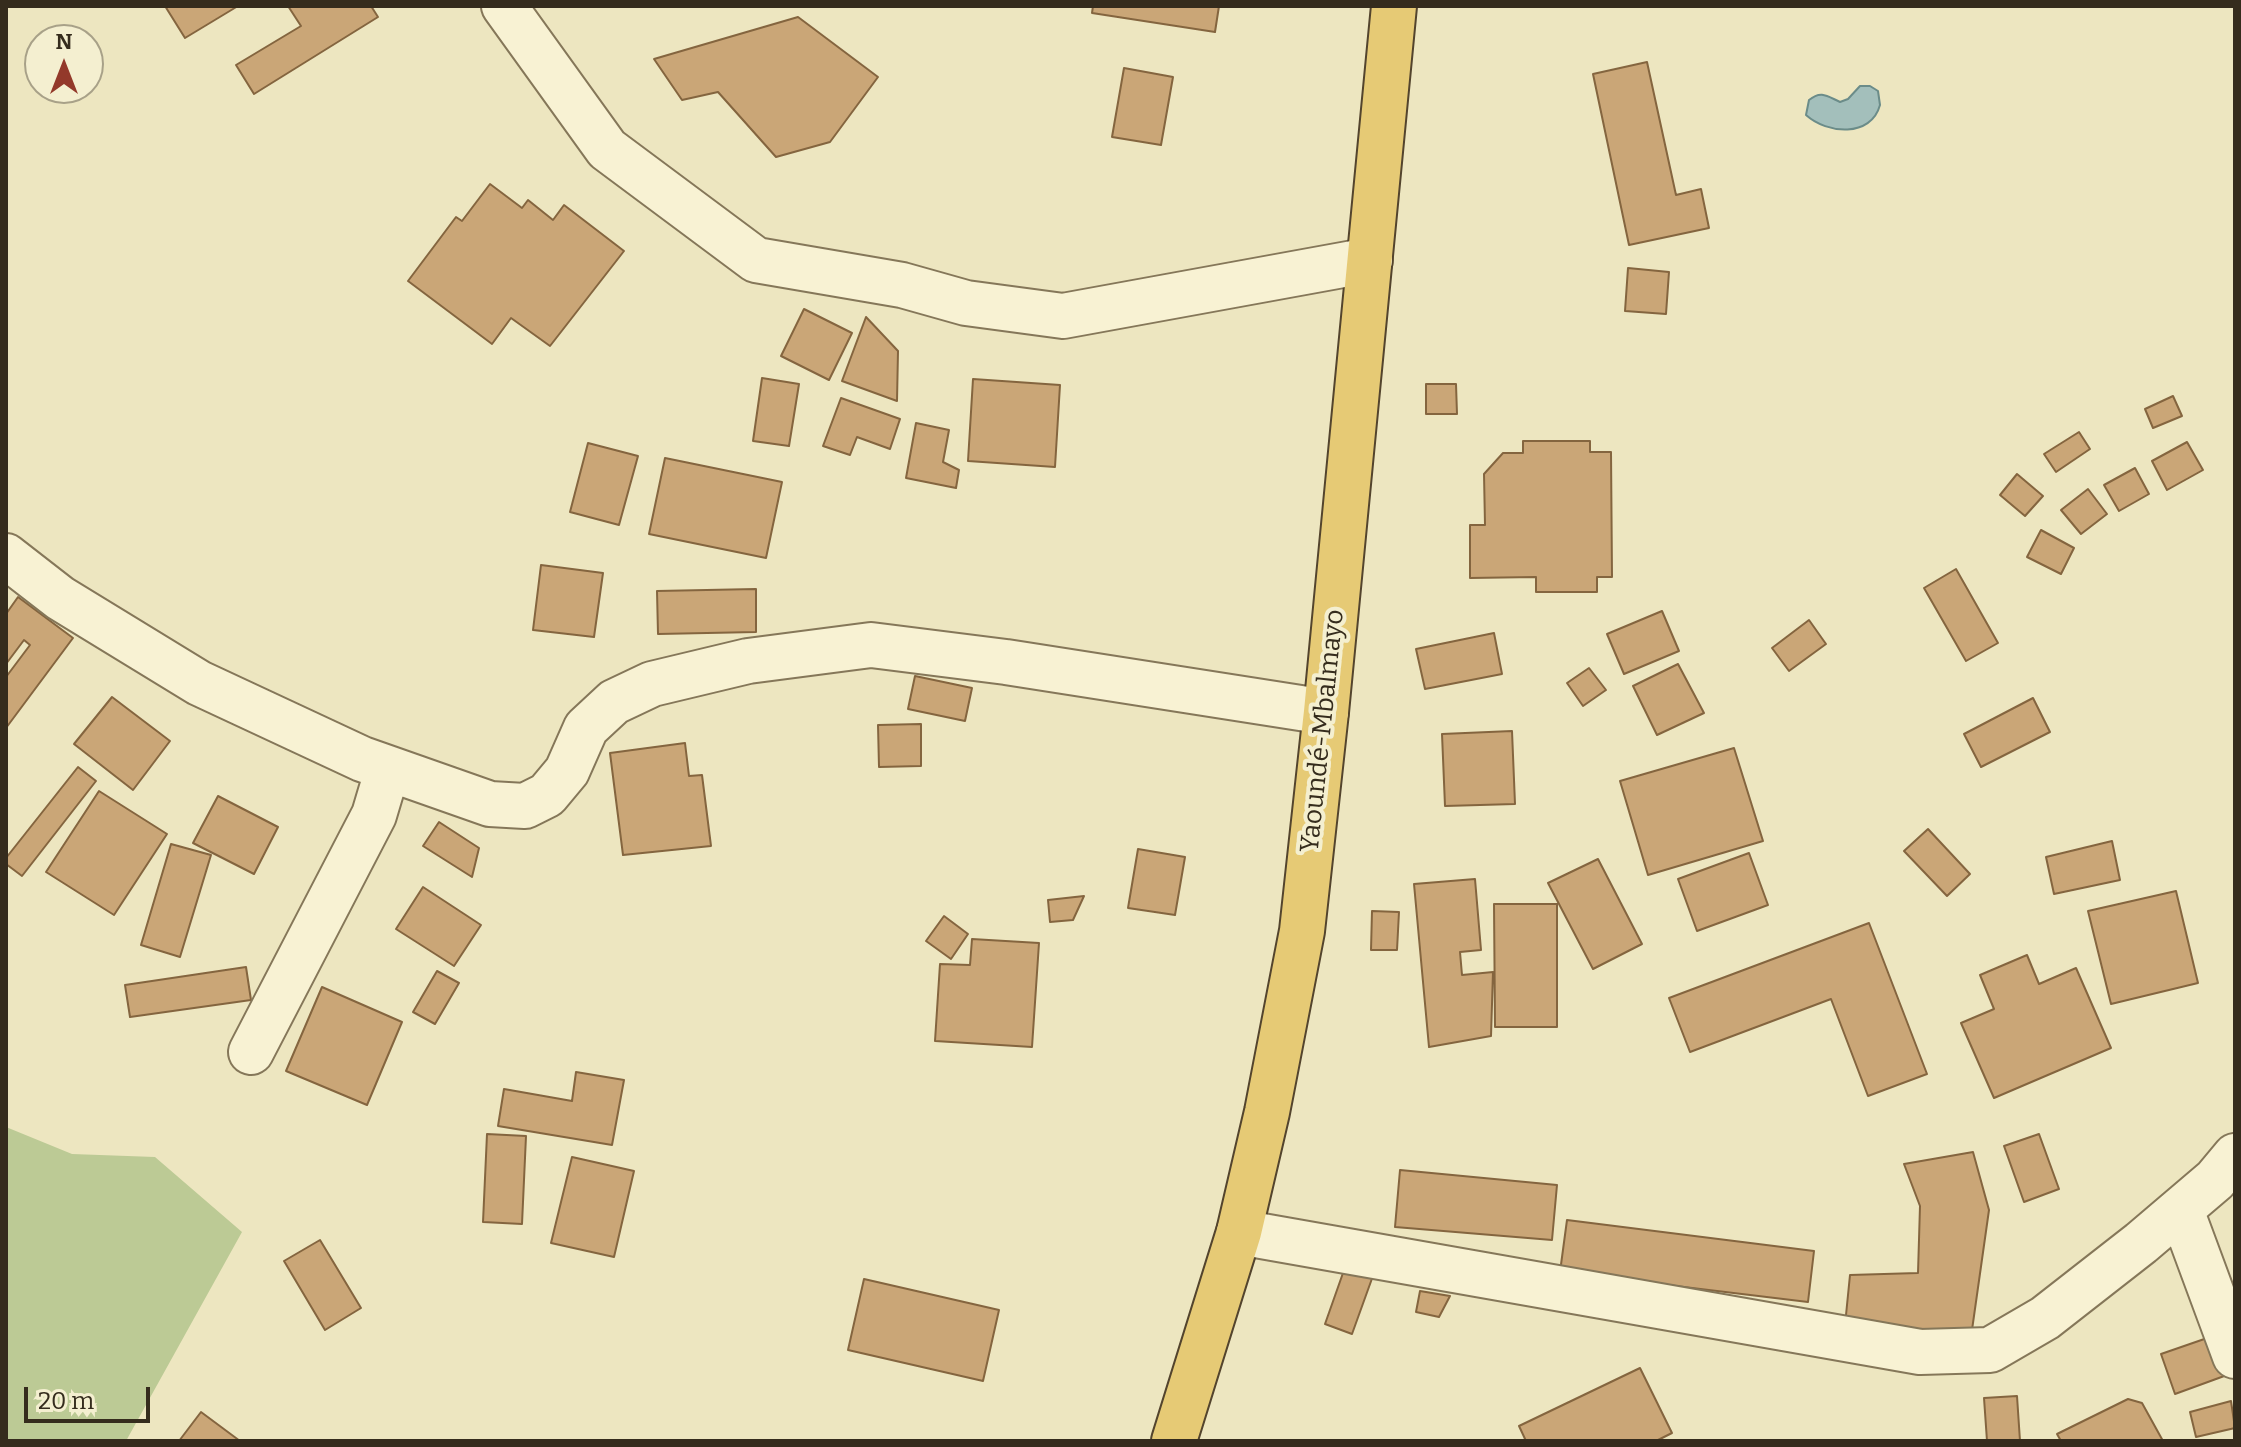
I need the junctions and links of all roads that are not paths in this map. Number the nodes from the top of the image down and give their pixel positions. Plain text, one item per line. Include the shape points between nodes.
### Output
1 (504, 6) edge
2 (1394, 6) edge
3 (1370, 260) junction
4 (6, 556) edge
5 (1326, 712) junction
6 (388, 768) junction
7 (251, 1052) dead end
8 (2235, 1156) edge
9 (2181, 1210) junction
10 (1239, 1232) junction
11 (2235, 1356) edge
12 (1174, 1441) edge

1 - 3 street via 607,149 756,260 902,285 966,303 1063,316
2 - 3 highway, Yaoundé-Mbalmayo
3 - 5 highway, Yaoundé-Mbalmayo
4 - 6 street via 60,598 199,683
5 - 6 street via 871,645 748,661 652,684 614,702 586,728 567,771 547,795 525,806 490,804
5 - 10 highway, Yaoundé-Mbalmayo via 1302,931
6 - 7 street via 374,815
8 - 9 street
9 - 10 street via 2045,1318 1990,1350 1920,1352
9 - 11 street
10 - 12 highway, Yaoundé-Mbalmayo

